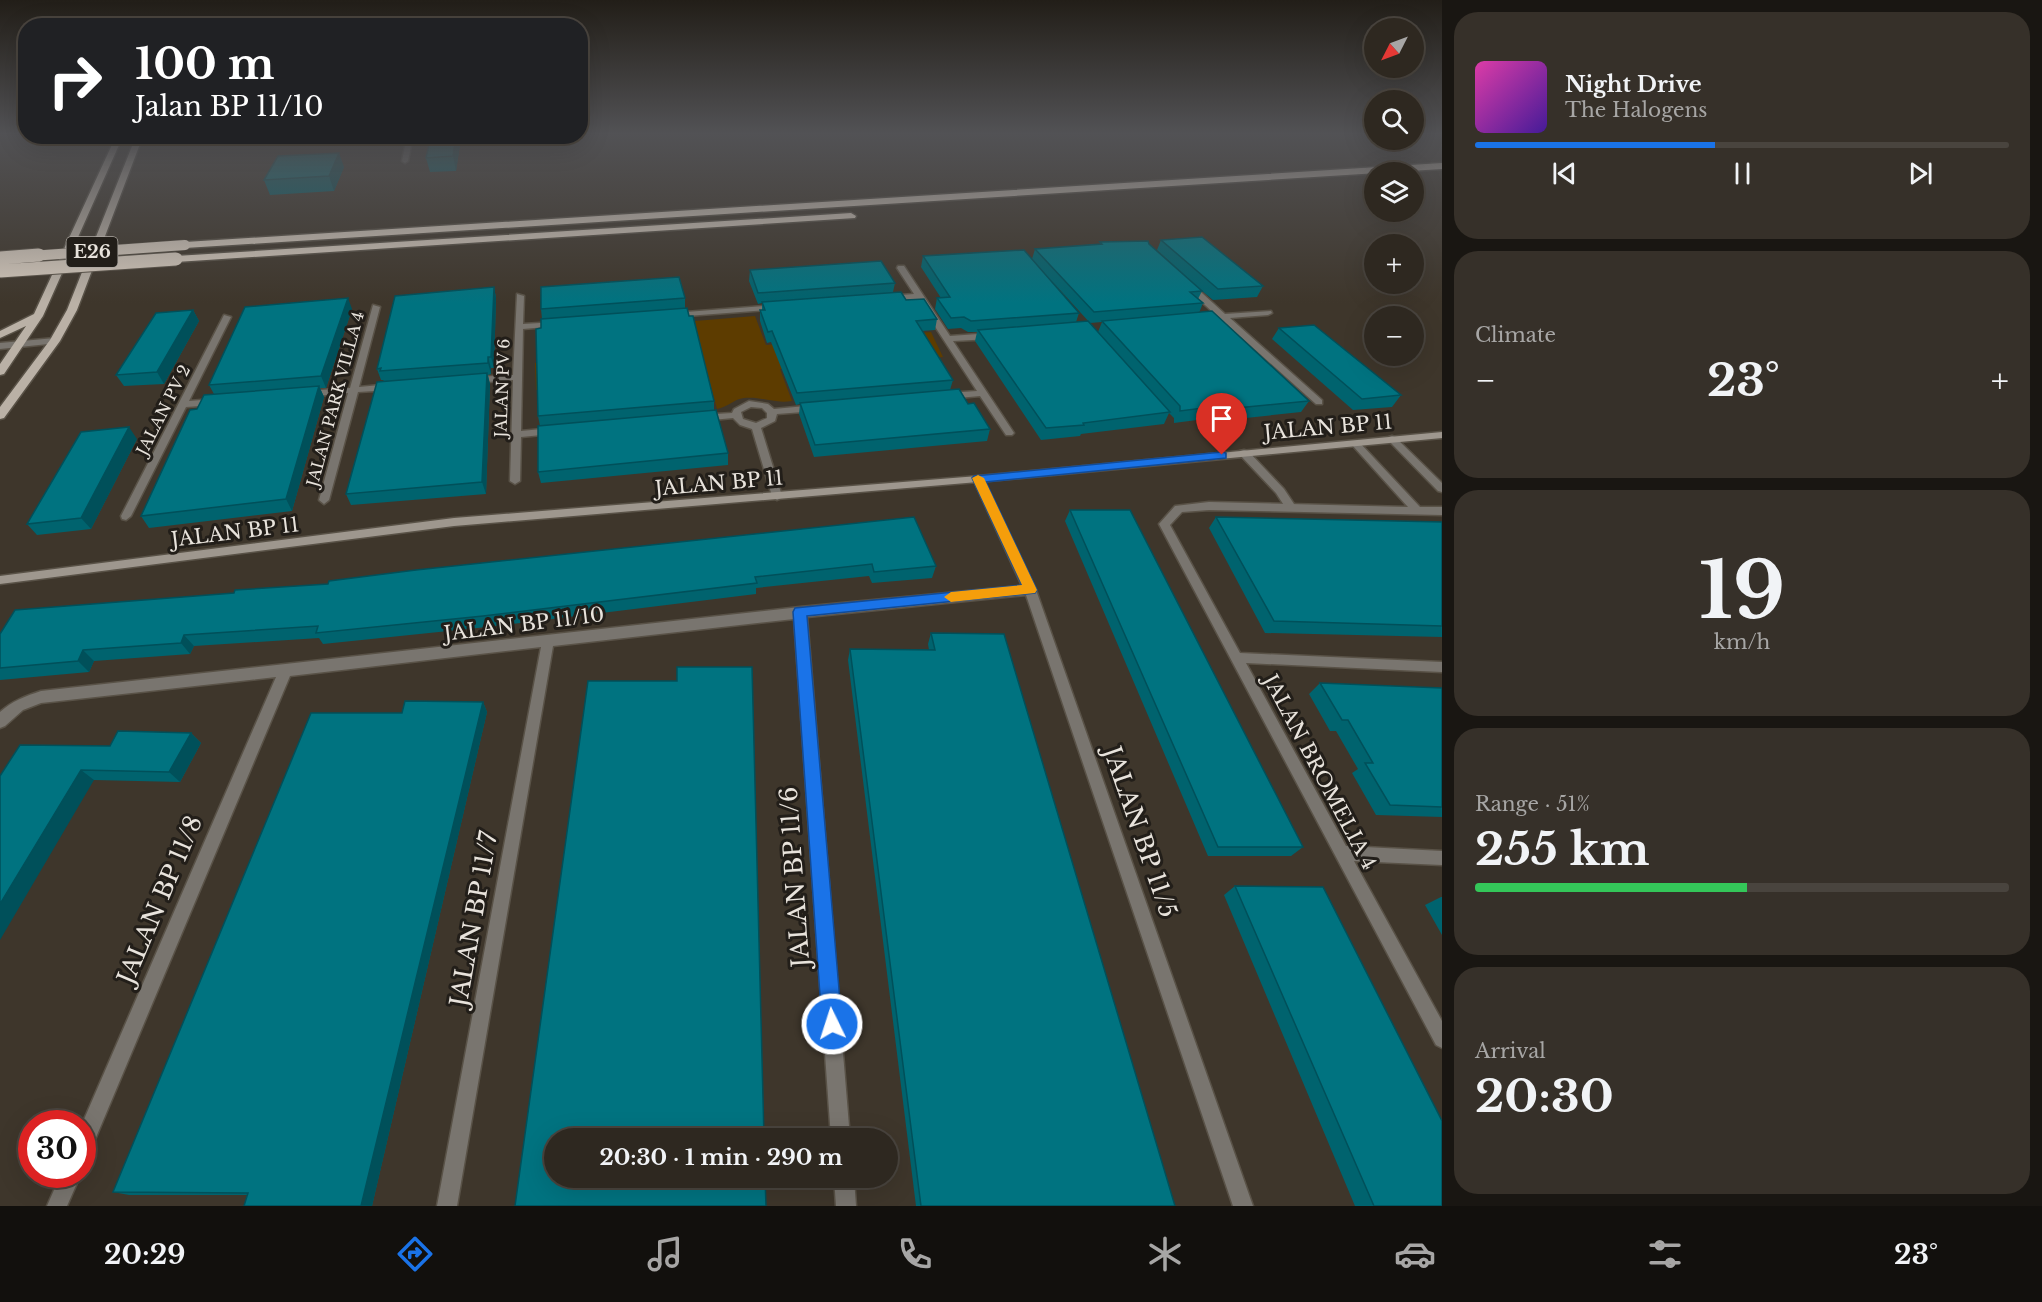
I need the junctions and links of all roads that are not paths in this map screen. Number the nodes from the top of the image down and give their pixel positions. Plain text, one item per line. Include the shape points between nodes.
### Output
1 (95, 190) edge
2 (120, 190) edge
3 (1056, 190) edge
4 (1237, 190) edge
5 (1208, 192) dead end
6 (864, 215) dead end
7 (0, 258) edge
8 (901, 268) dead end
9 (0, 271) edge
10 (1182, 280) edge
11 (920, 296) junction
12 (520, 297) dead end
13 (873, 300) edge
14 (790, 306) edge
15 (376, 307) dead end
16 (1268, 313) dead end
17 (38, 316) junction
18 (660, 316) edge
19 (226, 317) dead end
20 (1224, 317) junction
21 (1190, 320) edge
22 (566, 323) edge
23 (519, 327) junction
24 (0, 335) edge
25 (1006, 335) edge
26 (948, 339) junction
27 (55, 341) junction
28 (21, 345) junction
29 (0, 346) edge
30 (0, 372) edge
31 (517, 376) junction
32 (459, 381) edge
33 (400, 386) edge
34 (353, 390) junction
35 (983, 393) junction
36 (296, 395) edge
37 (936, 397) edge
38 (228, 400) edge
39 (1319, 402) dead end
40 (182, 404) junction
41 (831, 407) edge
42 (772, 412) junction
43 (0, 415) edge
44 (736, 415) junction
45 (690, 419) edge
46 (756, 426) junction
47 (562, 430) edge
48 (1009, 433) dead end
49 (516, 434) junction
50 (1442, 435) edge
51 (1392, 439) junction
52 (1356, 444) junction
53 (1244, 453) junction
54 (978, 478) junction
55 (515, 481) dead end
56 (1442, 489) edge
57 (777, 496) junction
58 (324, 500) dead end
59 (1291, 507) junction
60 (1417, 510) junction
61 (1442, 511) edge
62 (126, 516) dead end
63 (0, 580) edge
64 (1030, 590) junction
65 (800, 612) junction
66 (548, 641) junction
67 (1237, 658) junction
68 (1442, 667) edge
69 (285, 672) junction
70 (0, 722) edge
71 (1342, 853) junction
72 (1442, 858) edge
73 (1442, 1039) edge
74 (96, 1114) edge
75 (840, 1128) edge
76 (65, 1188) edge
77 (845, 1188) edge
78 (57, 1206) edge
79 (447, 1206) edge
80 (846, 1206) edge
81 (1243, 1206) edge

1 - 17 main road
2 - 27 main road via 72,310
3 - 7 highway, E26, bridge
4 - 5 highway
6 - 9 highway, E26, bridge
8 - 11 street
10 - 20 street
11 - 13 street
11 - 26 street
12 - 23 street, JALAN PV 6
14 - 18 street
15 - 34 street, JALAN PARK VILLA 4
16 - 20 street
17 - 24 main road
17 - 28 main road
19 - 40 street, JALAN PV 2
20 - 21 street
20 - 39 street
22 - 23 street
23 - 31 street, JALAN PV 6
25 - 26 street
26 - 35 street
27 - 28 street
27 - 43 main road
28 - 29 street
28 - 30 main road
31 - 32 street
31 - 49 street, JALAN PV 6
33 - 34 street
34 - 36 street
34 - 58 street, JALAN PARK VILLA 4
35 - 37 street
35 - 48 street
38 - 40 street
40 - 62 street, JALAN PV 2
41 - 42 street
42 - 44 street via 754,404 739,408
42 - 46 street via 770,422
44 - 45 street
44 - 46 street via 744,424
46 - 57 street
47 - 49 street
49 - 55 street, JALAN PV 6
50 - 51 street, JALAN BP 11
51 - 52 street, JALAN BP 11
51 - 56 street
52 - 53 street, JALAN BP 11
52 - 60 street
53 - 54 street, JALAN BP 11
53 - 59 street
54 - 57 street, JALAN BP 11
54 - 64 street, JALAN BP 11/5
57 - 63 street, JALAN BP 11 via 454,522
59 - 60 street
59 - 67 street, JALAN BROMELIA 4 via 1179,509 1164,524
60 - 61 street
64 - 65 street, JALAN BP 11/10
64 - 81 street, JALAN BP 11/5
65 - 66 street, JALAN BP 11/10
65 - 75 street, JALAN BP 11/6
66 - 69 street, JALAN BP 11/10
66 - 79 street, JALAN BP 11/7
67 - 68 street
67 - 71 street, JALAN BROMELIA 4
69 - 70 street, JALAN BP 11/10 via 41,696 22,703
69 - 74 street, JALAN BP 11/8
71 - 72 street
71 - 73 street, JALAN BROMELIA 4
76 - 78 street
77 - 80 street

